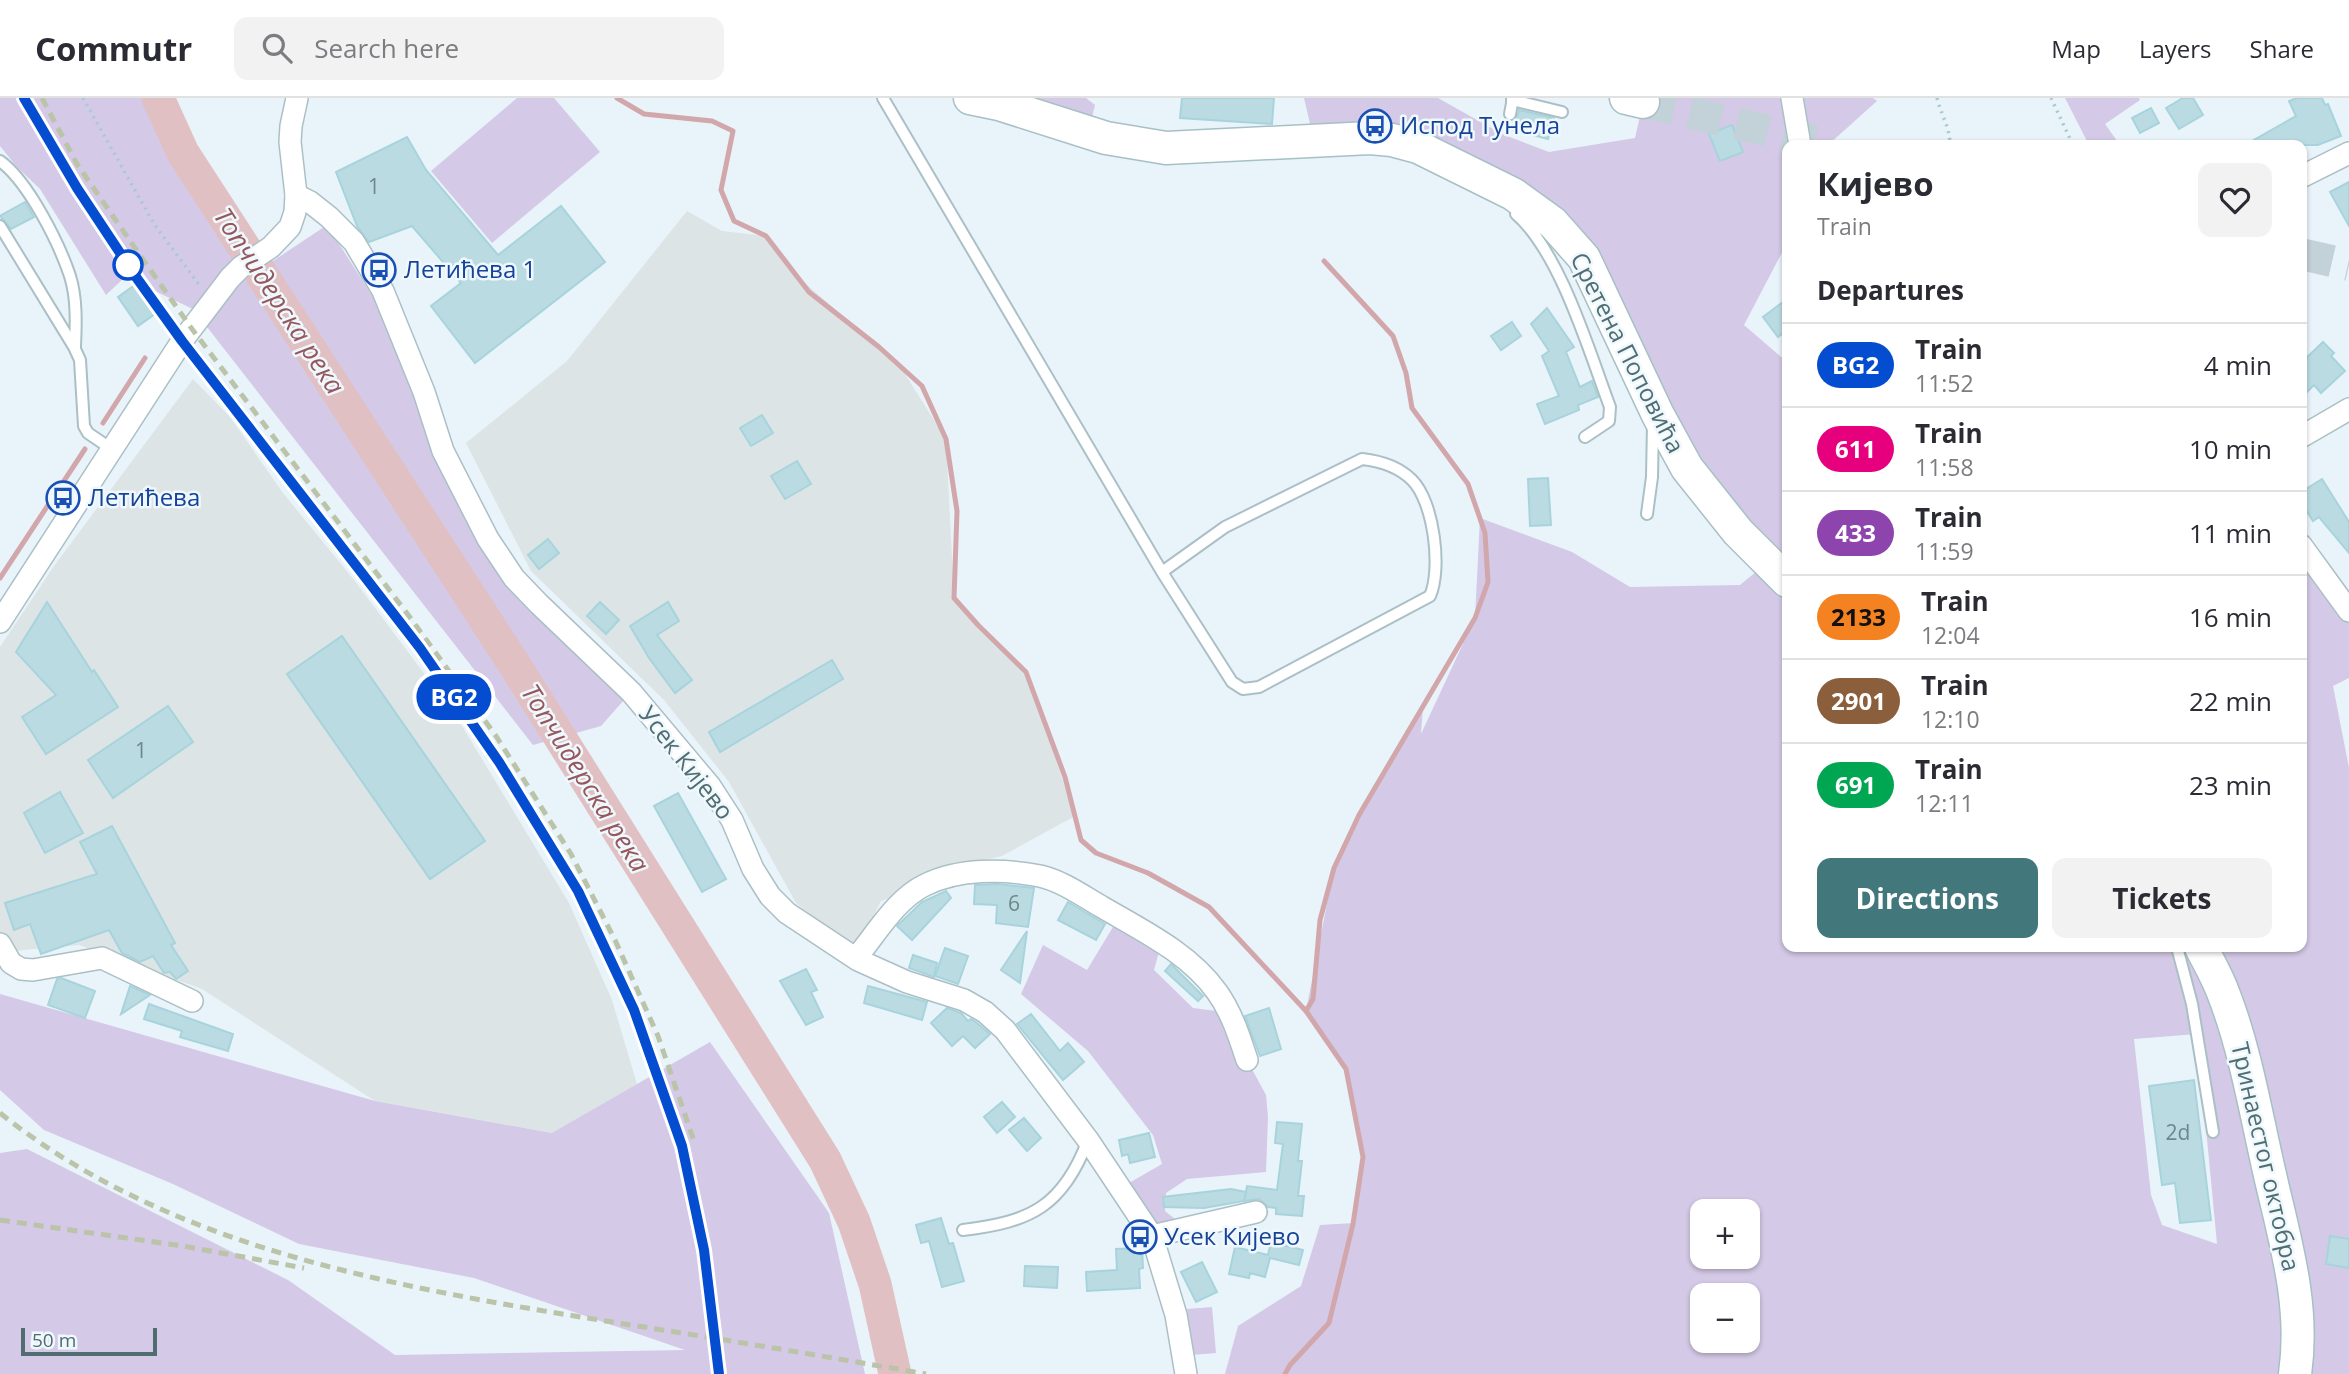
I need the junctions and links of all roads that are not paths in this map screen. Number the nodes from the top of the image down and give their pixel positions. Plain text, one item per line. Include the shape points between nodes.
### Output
1 (297, 98) edge
2 (883, 98) edge
3 (970, 98) edge
4 (1792, 98) edge
5 (1513, 99) edge
6 (1562, 112) dead end
7 (1510, 114) dead end
8 (1799, 140) edge
9 (2349, 153) edge
10 (0, 161) edge
11 (2307, 174) edge
12 (1497, 186) junction
13 (296, 195) junction
14 (0, 226) edge
15 (75, 347) junction
16 (2349, 410) edge
17 (1658, 415) junction
18 (2307, 434) edge
19 (1585, 437) dead end
20 (113, 450) junction
21 (1647, 514) dead end
22 (2307, 553) edge
23 (1162, 572) junction
24 (1782, 576) edge
25 (2349, 611) edge
26 (0, 622) edge
27 (0, 944) edge
28 (2178, 952) edge
29 (2203, 952) edge
30 (856, 958) junction
31 (192, 1001) dead end
32 (1247, 1060) dead end
33 (2213, 1132) dead end
34 (1088, 1140) junction
35 (1256, 1212) dead end
36 (963, 1230) dead end
37 (1152, 1236) junction
38 (1186, 1374) edge
39 (2295, 1374) edge

1 - 13 street via 290,126
2 - 23 lane
3 - 12 street, Сретена Поповића via 1107,138 1166,148 1392,140 1418,147
4 - 8 street
5 - 6 lane
5 - 7 lane
9 - 11 street
10 - 15 lane via 40,210 70,277
12 - 17 street, Сретена Поповића via 1553,223 1584,258
12 - 19 lane via 1504,204 1523,220 1556,270 1610,407 1609,421
13 - 20 street via 289,228 230,278 182,341
13 - 30 street, Усек Кијево via 329,217 354,242 383,291 443,451 488,539 514,578 631,692 710,786 732,820 753,869 786,914
14 - 15 lane
15 - 20 lane via 84,426
16 - 18 street
17 - 21 lane via 1651,428
17 - 24 street, Сретена Поповића via 1687,468 1713,502
20 - 26 street
22 - 25 street
23 - 23 lane via 1232,682 1243,689 1259,687 1430,596 1435,584 1433,531 1424,496 1412,479 1383,462 1362,459 1225,527
27 - 31 street via 20,969 102,958
28 - 33 lane via 2192,1004
29 - 39 street, Тринаестог октобра via 2224,994 2240,1048 2287,1242 2297,1300
30 - 32 street via 905,898 943,877 1000,871 1043,877 1073,890 1182,957 1216,990 1231,1013
30 - 34 street, Усек Кијево via 985,1012 1005,1030
34 - 36 lane via 1068,1183 1044,1205 1028,1216 996,1226
34 - 37 street, Усек Кијево
35 - 37 street
37 - 38 street, Усек Кијево via 1176,1315

